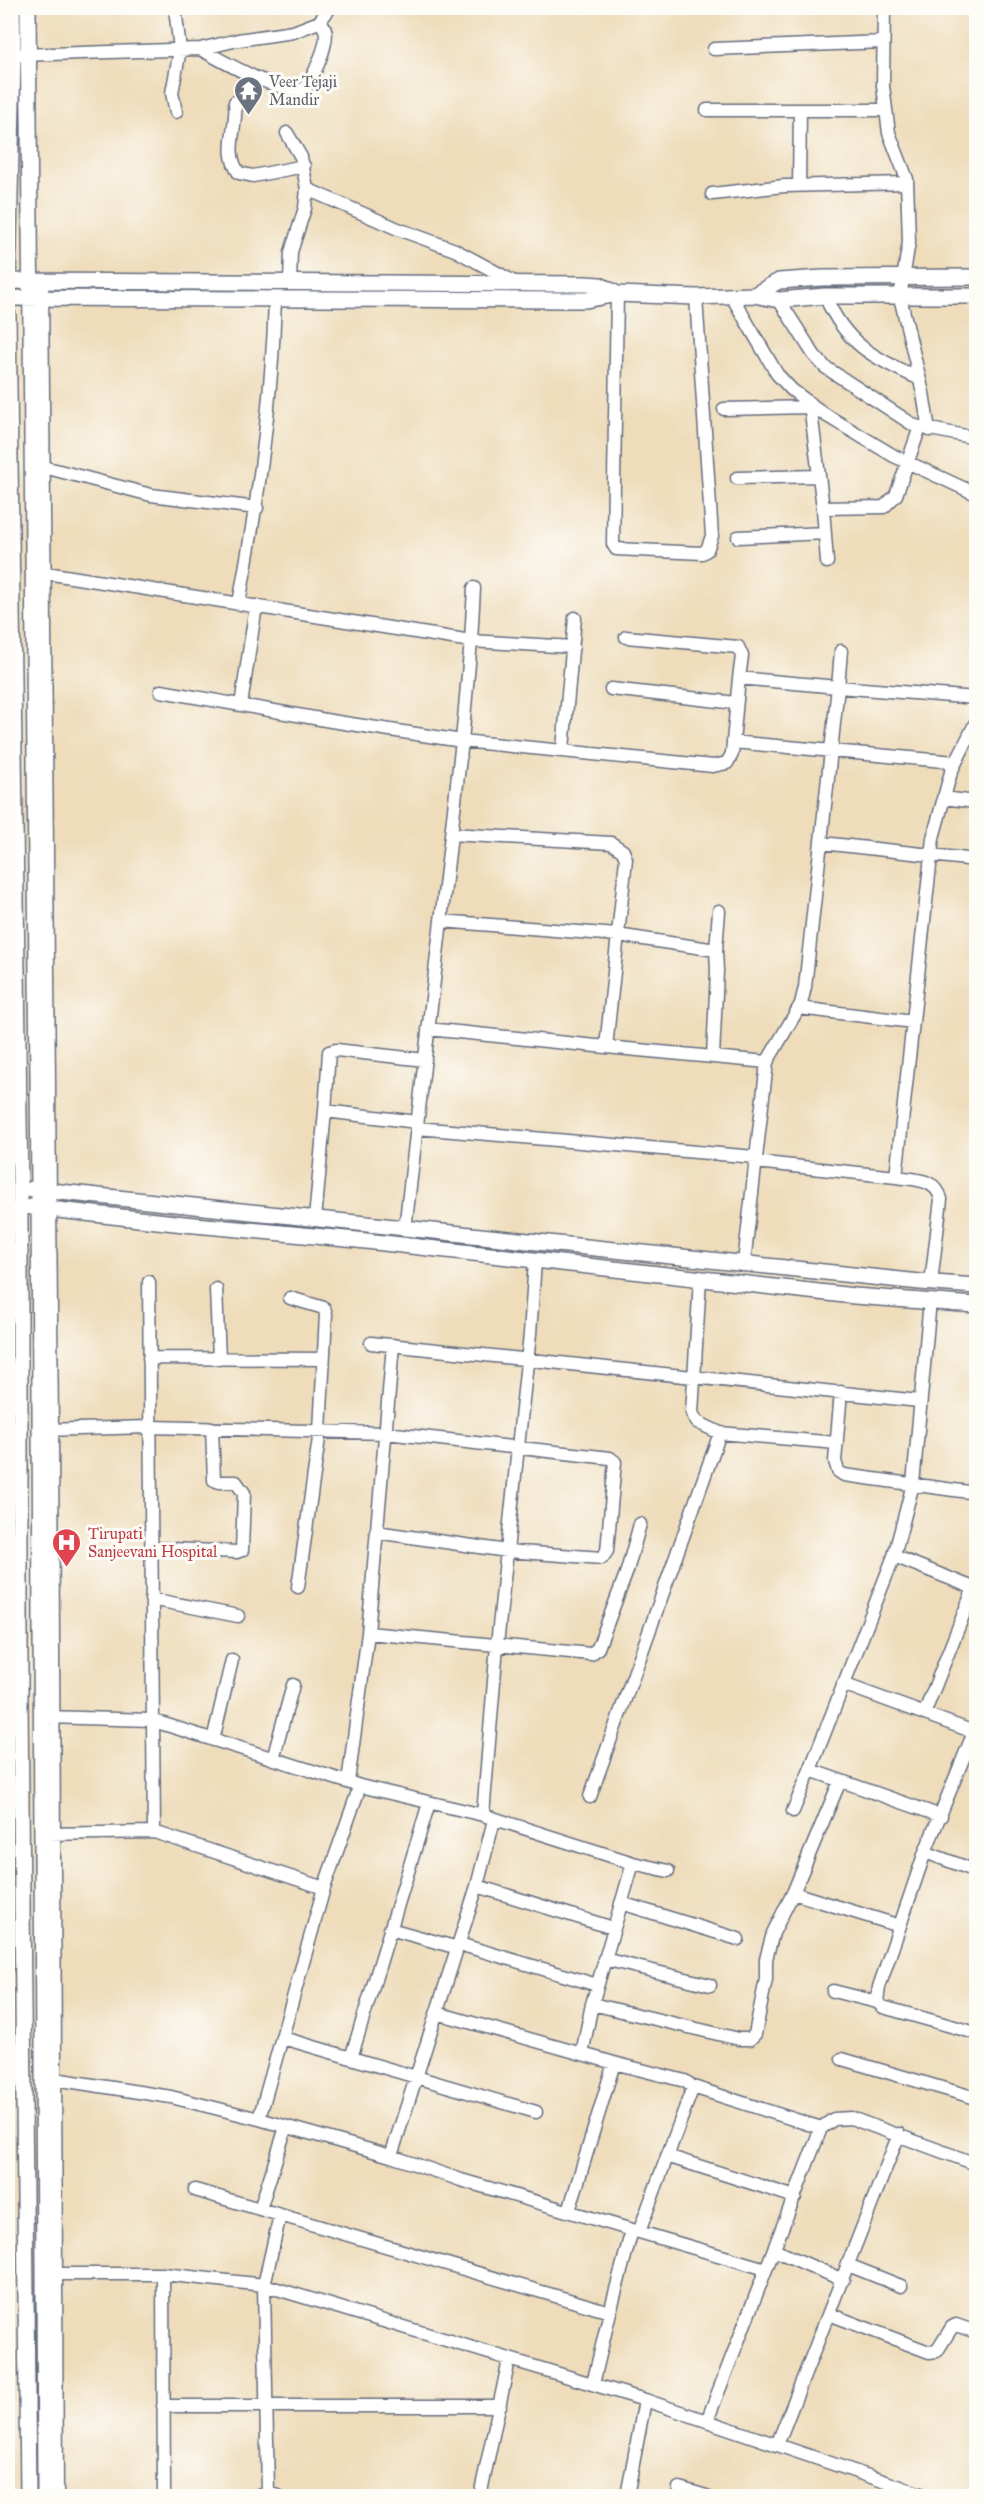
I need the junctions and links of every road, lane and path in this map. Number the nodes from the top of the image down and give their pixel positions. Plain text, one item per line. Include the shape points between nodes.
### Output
1 (12, 8) edge
2 (28, 8) edge
3 (175, 8) edge
4 (330, 8) edge
5 (884, 8) edge
6 (319, 22) junction
7 (883, 42) junction
8 (200, 49) junction
9 (714, 49) dead end
10 (180, 50) junction
11 (17, 55) edge
12 (235, 102) dead end
13 (707, 110) dead end
14 (886, 110) junction
15 (800, 111) junction
16 (176, 112) dead end
17 (287, 133) dead end
18 (304, 166) junction
19 (907, 183) junction
20 (799, 186) junction
21 (308, 189) junction
22 (712, 194) dead end
23 (976, 277) edge
24 (901, 279) junction
25 (8, 281) edge
26 (36, 281) junction
27 (290, 282) junction
28 (516, 283) junction
29 (8, 290) edge
30 (617, 294) junction
31 (731, 295) junction
32 (754, 295) junction
33 (825, 296) junction
34 (976, 296) edge
35 (36, 297) junction
36 (696, 297) junction
37 (900, 297) junction
38 (8, 298) edge
39 (275, 299) junction
40 (779, 300) junction
41 (8, 315) edge
42 (918, 378) junction
43 (811, 405) junction
44 (724, 409) dead end
45 (924, 428) junction
46 (976, 438) edge
47 (908, 464) junction
48 (44, 467) junction
49 (819, 476) junction
50 (736, 478) dead end
51 (976, 494) edge
52 (256, 508) junction
53 (824, 508) junction
54 (825, 533) junction
55 (738, 537) dead end
56 (826, 562) dead end
57 (11, 571) junction
58 (39, 572) junction
59 (474, 588) dead end
60 (239, 603) junction
61 (256, 606) junction
62 (575, 618) dead end
63 (626, 637) dead end
64 (471, 640) junction
65 (573, 647) junction
66 (841, 651) dead end
67 (739, 678) junction
68 (838, 687) junction
69 (611, 688) dead end
70 (161, 691) dead end
71 (976, 698) edge
72 (736, 703) junction
73 (241, 705) junction
74 (976, 722) edge
75 (462, 741) junction
76 (972, 741) edge
77 (734, 742) junction
78 (563, 749) junction
79 (832, 752) junction
80 (955, 762) junction
81 (942, 798) junction
82 (976, 802) edge
83 (451, 834) junction
84 (822, 843) junction
85 (931, 855) junction
86 (976, 860) edge
87 (719, 911) dead end
88 (441, 921) junction
89 (617, 935) junction
90 (716, 950) junction
91 (799, 1008) junction
92 (913, 1022) junction
93 (428, 1029) junction
94 (606, 1047) junction
95 (713, 1057) junction
96 (425, 1060) junction
97 (767, 1062) junction
98 (325, 1111) junction
99 (417, 1125) junction
100 (755, 1160) junction
101 (896, 1178) junction
102 (20, 1188) junction
103 (44, 1190) junction
104 (20, 1207) junction
105 (44, 1208) junction
106 (315, 1219) junction
107 (405, 1229) junction
108 (535, 1261) junction
109 (744, 1263) junction
110 (700, 1278) junction
111 (148, 1282) dead end
112 (931, 1283) junction
113 (976, 1286) edge
114 (216, 1289) dead end
115 (290, 1298) dead end
116 (930, 1300) junction
117 (976, 1305) edge
118 (371, 1343) dead end
119 (393, 1345) junction
120 (149, 1358) junction
121 (527, 1358) junction
122 (219, 1359) junction
123 (323, 1359) junction
124 (693, 1376) junction
125 (841, 1392) junction
126 (920, 1401) junction
127 (150, 1427) junction
128 (212, 1428) junction
129 (21, 1430) junction
130 (46, 1430) junction
131 (320, 1431) junction
132 (386, 1433) junction
133 (720, 1433) junction
134 (837, 1443) junction
135 (518, 1448) junction
136 (913, 1484) junction
137 (976, 1493) edge
138 (640, 1524) dead end
139 (376, 1532) junction
140 (150, 1548) junction
141 (507, 1551) junction
142 (894, 1556) junction
143 (298, 1587) dead end
144 (975, 1589) edge
145 (151, 1599) junction
146 (238, 1616) dead end
147 (368, 1633) junction
148 (497, 1645) junction
149 (232, 1660) dead end
150 (843, 1684) junction
151 (293, 1685) dead end
152 (924, 1714) junction
153 (20, 1717) junction
154 (47, 1717) junction
155 (152, 1720) junction
156 (975, 1733) edge
157 (213, 1740) junction
158 (273, 1759) junction
159 (810, 1770) junction
160 (840, 1780) junction
161 (348, 1782) junction
162 (360, 1786) junction
163 (590, 1797) dead end
164 (429, 1803) junction
165 (792, 1811) dead end
166 (941, 1816) junction
167 (488, 1817) junction
168 (154, 1832) junction
169 (48, 1834) junction
170 (21, 1835) junction
171 (926, 1852) junction
172 (633, 1863) junction
173 (668, 1871) dead end
174 (976, 1871) edge
175 (477, 1886) junction
176 (324, 1888) junction
177 (793, 1893) junction
178 (621, 1903) junction
179 (900, 1926) junction
180 (613, 1928) junction
181 (390, 1929) junction
182 (738, 1939) dead end
183 (458, 1946) junction
184 (604, 1959) junction
185 (597, 1985) junction
186 (710, 1985) dead end
187 (833, 1991) dead end
188 (878, 2002) junction
189 (592, 2004) junction
190 (437, 2013) junction
191 (976, 2033) edge
192 (283, 2037) junction
193 (582, 2054) junction
194 (351, 2058) junction
195 (842, 2060) dead end
196 (614, 2063) junction
197 (416, 2077) junction
198 (50, 2078) junction
199 (693, 2087) junction
200 (976, 2098) edge
201 (536, 2112) dead end
202 (259, 2119) junction
203 (286, 2127) junction
204 (822, 2128) junction
205 (899, 2134) junction
206 (391, 2156) junction
207 (667, 2156) junction
208 (976, 2164) edge
209 (195, 2190) dead end
210 (795, 2197) junction
211 (260, 2209) junction
212 (569, 2211) junction
213 (280, 2215) junction
214 (636, 2231) junction
215 (774, 2250) junction
216 (848, 2265) junction
217 (766, 2269) junction
218 (51, 2274) junction
219 (163, 2274) junction
220 (843, 2280) junction
221 (264, 2285) junction
222 (901, 2286) dead end
223 (610, 2312) junction
224 (829, 2314) junction
225 (976, 2332) edge
226 (509, 2360) junction
227 (593, 2384) junction
228 (645, 2400) junction
229 (164, 2406) junction
230 (500, 2406) junction
231 (267, 2407) junction
232 (707, 2421) junction
233 (777, 2445) junction
234 (679, 2488) dead end
235 (268, 2495) edge
236 (28, 2496) edge
237 (45, 2496) edge
238 (57, 2496) edge
239 (164, 2496) edge
240 (480, 2496) edge
241 (627, 2496) edge
242 (706, 2496) edge
243 (927, 2496) edge

1 - 11 street
2 - 11 street
3 - 10 street
4 - 6 street
5 - 7 street
6 - 8 street via 294,32
6 - 8 street via 325,27 324,47 304,90 249,74
7 - 9 street
7 - 14 street
8 - 10 street
10 - 11 street
10 - 16 street via 172,93
11 - 25 street
11 - 26 street
12 - 18 street via 231,158 239,173 253,176
13 - 15 street
14 - 15 street
14 - 19 street
15 - 20 street
17 - 18 street
18 - 21 street
19 - 20 street
19 - 24 street via 909,242
20 - 22 street
21 - 27 street via 306,208 291,252
21 - 28 street via 456,250
23 - 24 street
24 - 32 street via 779,281
24 - 37 street
25 - 26 street
25 - 29 street
26 - 27 street
26 - 35 street
27 - 28 street
28 - 30 street via 600,285
30 - 36 street
30 - 36 street via 614,544 616,549 654,552 702,553 712,536
30 - 39 street via 586,300
31 - 32 street
31 - 36 street
31 - 43 street via 777,374
32 - 40 street
33 - 37 street
33 - 40 street
33 - 42 street via 841,328 853,340
34 - 37 street
35 - 38 street
35 - 39 street
35 - 48 street
35 - 58 street
37 - 42 street
39 - 52 street via 273,370
40 - 45 street via 825,366
41 - 57 street
42 - 45 street
43 - 44 street
43 - 47 street
43 - 49 street
45 - 46 street
45 - 47 street
47 - 51 street
47 - 53 street via 896,495 884,507
48 - 52 street via 151,495
48 - 58 street
49 - 50 street
49 - 53 street
52 - 60 street
53 - 54 street
54 - 55 street
54 - 56 street
57 - 58 street
57 - 102 street
58 - 60 street
58 - 103 street
59 - 64 street
60 - 61 street
61 - 64 street
61 - 73 street
62 - 65 street
63 - 67 street via 738,647 742,656
64 - 65 street
64 - 75 street
65 - 78 street
66 - 68 street
67 - 68 street
67 - 72 street
68 - 71 street
68 - 79 street
69 - 72 street
70 - 73 street
72 - 77 street
73 - 75 street
74 - 76 street
75 - 78 street
75 - 83 street
76 - 80 street
77 - 78 street via 730,759 718,766
77 - 79 street
79 - 80 street
79 - 84 street
80 - 81 street
81 - 82 street
81 - 85 street
83 - 88 street
83 - 89 street via 617,846 626,859
84 - 85 street
84 - 91 street via 805,987
85 - 86 street
85 - 92 street
87 - 90 street
88 - 89 street
88 - 93 street
89 - 90 street
89 - 94 street
90 - 95 street
91 - 92 street
91 - 97 street
92 - 101 street
93 - 94 street
93 - 96 street
94 - 95 street
95 - 97 street
96 - 98 street via 329,1052
96 - 99 street
97 - 100 street
98 - 99 street
98 - 106 street
99 - 100 street
99 - 107 street
100 - 101 street
100 - 109 street
101 - 112 street via 925,1181 939,1191
102 - 103 street
102 - 104 street
103 - 105 street
103 - 106 street
104 - 105 street
104 - 129 street
105 - 108 street
105 - 130 street
106 - 107 street
107 - 109 street
108 - 110 street
108 - 121 street
109 - 112 street
110 - 116 street via 854,1296
110 - 124 street
111 - 120 street
112 - 113 street
112 - 116 street
114 - 122 street
115 - 123 street via 324,1308
116 - 117 street
116 - 126 street
118 - 119 street
119 - 121 street
119 - 132 street
120 - 122 street
120 - 127 street
121 - 124 street
121 - 135 street
122 - 123 street
123 - 131 street
124 - 125 street
124 - 133 street via 693,1417
125 - 126 street
125 - 134 street
126 - 136 street
127 - 128 street
127 - 130 street
127 - 140 street
128 - 131 street
128 - 140 street via 214,1480 236,1482 244,1493 242,1550
129 - 130 street
129 - 153 street
130 - 154 street
131 - 132 street
131 - 143 street
132 - 135 street
132 - 139 street
133 - 134 street
133 - 163 street
134 - 136 street via 835,1461 844,1475
135 - 141 street
135 - 141 street via 610,1458 616,1467 607,1551 602,1558
136 - 137 street
136 - 142 street
138 - 148 street via 598,1648 591,1654
139 - 141 street
139 - 147 street
140 - 145 street
141 - 148 street
142 - 144 street
142 - 150 street
144 - 152 street
145 - 146 street
145 - 155 street
147 - 148 street
147 - 161 street
148 - 167 street
149 - 157 street
150 - 152 street
150 - 159 street
151 - 158 street
152 - 156 street
153 - 154 street
153 - 170 street
154 - 155 street
154 - 169 street
155 - 157 street
155 - 168 street
156 - 166 street
157 - 158 street
158 - 161 street
159 - 160 street
159 - 165 street
160 - 166 street
160 - 177 street
161 - 162 street
162 - 164 street
162 - 176 street
164 - 167 street
164 - 181 street
166 - 171 street
167 - 172 street
167 - 175 street
168 - 169 street
168 - 176 street
169 - 170 street
169 - 198 street
170 - 236 street
171 - 174 street
171 - 179 street
172 - 173 street
172 - 178 street
175 - 180 street
175 - 183 street
176 - 192 street
177 - 179 street
177 - 189 street via 773,1933 755,2034 750,2039
178 - 180 street
178 - 182 street
179 - 188 street via 879,1987
180 - 184 street
181 - 183 street
181 - 194 street
183 - 185 street
183 - 190 street
184 - 185 street
184 - 186 street
185 - 189 street
187 - 188 street
188 - 191 street via 883,2007
189 - 193 street
190 - 193 street
190 - 197 street
192 - 194 street
192 - 202 street
193 - 196 street
194 - 197 street
195 - 200 street
196 - 199 street via 685,2081
196 - 212 street
197 - 201 street
197 - 206 street
198 - 202 street via 171,2097
198 - 218 street
199 - 204 street
199 - 207 street
202 - 203 street
203 - 206 street
203 - 211 street
204 - 205 street via 834,2119 851,2118
204 - 210 street
205 - 208 street
205 - 216 street
206 - 212 street
207 - 210 street
207 - 214 street
209 - 211 street
210 - 215 street
211 - 213 street
212 - 214 street
213 - 221 street
213 - 223 street
214 - 217 street
214 - 223 street
215 - 217 street
215 - 220 street
216 - 220 street
216 - 222 street
217 - 232 street
218 - 219 street
218 - 237 street
218 - 238 street
219 - 221 street
219 - 229 street
220 - 224 street
221 - 226 street
221 - 231 street
223 - 227 street
224 - 225 street via 929,2352 936,2351 956,2325
224 - 233 street
226 - 227 street
226 - 230 street
227 - 228 street
228 - 232 street
228 - 241 street
229 - 231 street
229 - 239 street
230 - 231 street
230 - 240 street
231 - 235 street
232 - 233 street
233 - 243 street
234 - 242 street

